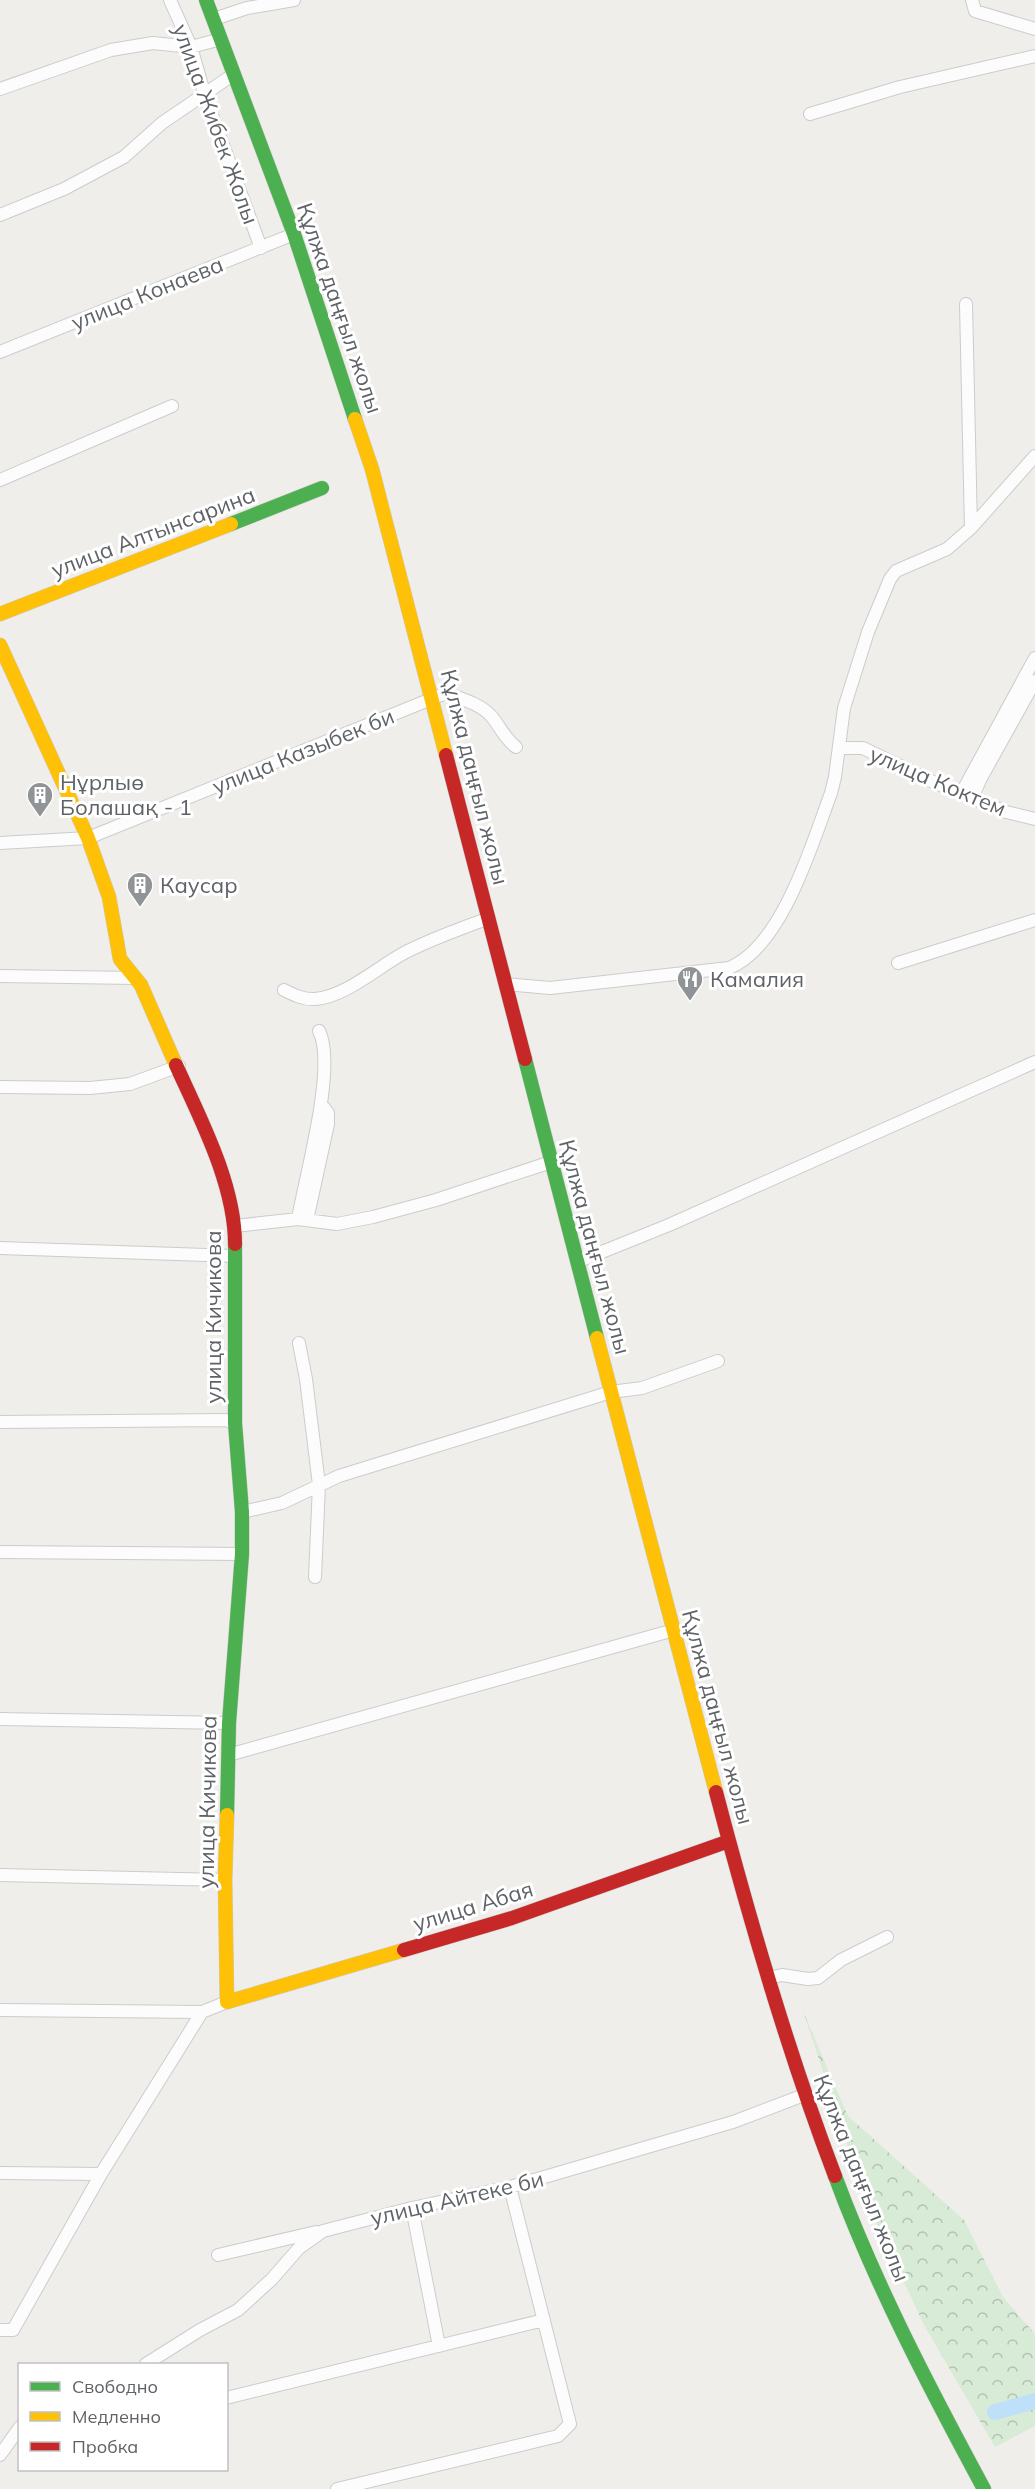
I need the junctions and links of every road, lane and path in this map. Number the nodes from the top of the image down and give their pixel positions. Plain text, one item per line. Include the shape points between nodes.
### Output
1 (170, 0) edge
2 (206, 0) edge
3 (294, 0) edge
4 (972, 0) edge
5 (214, 19) junction
6 (1035, 28) edge
7 (221, 39) junction
8 (191, 47) junction
9 (1035, 56) edge
10 (234, 74) junction
11 (0, 89) edge
12 (205, 96) junction
13 (810, 114) dead end
14 (0, 215) edge
15 (294, 234) junction
16 (261, 248) junction
17 (966, 304) dead end
18 (0, 352) edge
19 (172, 406) dead end
20 (1035, 456) edge
21 (0, 480) edge
22 (322, 488) dead end
23 (971, 528) junction
24 (0, 614) edge
25 (0, 645) edge
26 (1035, 658) edge
27 (1035, 681) edge
28 (433, 698) junction
29 (516, 747) dead end
30 (840, 748) junction
31 (967, 796) junction
32 (1035, 819) edge
33 (88, 838) junction
34 (0, 843) edge
35 (489, 918) junction
36 (1035, 920) edge
37 (898, 963) dead end
38 (0, 976) edge
39 (136, 978) junction
40 (506, 984) junction
41 (284, 990) dead end
42 (319, 1031) dead end
43 (1035, 1062) edge
44 (179, 1066) junction
45 (0, 1087) edge
46 (551, 1162) junction
47 (303, 1220) junction
48 (235, 1226) junction
49 (0, 1248) edge
50 (235, 1256) junction
51 (577, 1262) junction
52 (299, 1343) dead end
53 (718, 1361) dead end
54 (611, 1392) junction
55 (0, 1422) edge
56 (235, 1423) junction
57 (319, 1485) junction
58 (242, 1512) junction
59 (0, 1552) edge
60 (242, 1554) junction
61 (315, 1577) dead end
62 (674, 1630) junction
63 (0, 1719) edge
64 (229, 1723) junction
65 (228, 1755) junction
66 (729, 1841) junction
67 (0, 1875) edge
68 (225, 1880) junction
69 (886, 1937) dead end
70 (768, 1978) junction
71 (227, 2002) junction
72 (0, 2010) edge
73 (202, 2012) junction
74 (804, 2095) junction
75 (0, 2173) edge
76 (101, 2174) junction
77 (510, 2187) junction
78 (412, 2208) junction
79 (322, 2231) junction
80 (218, 2255) dead end
81 (544, 2320) junction
82 (6, 2330) edge
83 (439, 2346) junction
84 (148, 2363) edge
85 (228, 2398) edge
86 (18, 2430) edge
87 (0, 2455) edge
88 (337, 2489) edge
89 (984, 2489) edge

1 - 8 street, улица Жибек Жолы
2 - 5 main road, Құлжа даңғыл жолы
3 - 5 street via 247,8
4 - 6 street via 975,11
5 - 7 main road, Құлжа даңғыл жолы
7 - 8 street
7 - 10 main road, Құлжа даңғыл жолы
8 - 11 street via 153,43 111,50
8 - 12 street, улица Жибек Жолы
9 - 13 street via 900,87
10 - 12 street
10 - 15 main road, Құлжа даңғыл жолы
12 - 14 street via 162,123 124,157 63,189
12 - 16 street, улица Жибек Жолы
15 - 16 street, улица Конаева
15 - 28 main road, Құлжа даңғыл жолы via 372,469
16 - 18 street, улица Конаева
17 - 23 street
19 - 21 street
20 - 23 street
22 - 24 main road, улица Алтынсарина
23 - 30 street via 947,549 896,571 890,579 844,708
25 - 33 main road, улица Кичикова
26 - 31 street
27 - 31 street
28 - 29 street via 446,693 472,703 491,716
28 - 33 street, улица Казыбек би
28 - 35 main road, Құлжа даңғыл жолы
30 - 31 street, улица Коктем via 862,748
30 - 40 street via 831,794 794,891 764,941 741,963 729,968 550,988
31 - 32 street, улица Коктем
33 - 34 street, улица Казыбек би
33 - 39 main road, улица Кичикова via 109,897 120,959
35 - 40 main road, Құлжа даңғыл жолы
35 - 41 street via 423,944 323,998 297,997
36 - 37 street
38 - 39 street
39 - 44 main road, улица Кичикова
40 - 46 main road, Құлжа даңғыл жолы
42 - 47 street via 323,1042 321,1104
43 - 51 street
44 - 45 street via 130,1084 90,1088
44 - 48 main road, улица Кичикова via 216,1154
46 - 47 street via 373,1217 337,1224
46 - 51 main road, Құлжа даңғыл жолы
47 - 48 street
48 - 50 main road, улица Кичикова
49 - 50 street
50 - 56 main road, улица Кичикова
51 - 54 main road, Құлжа даңғыл жолы
52 - 57 street
53 - 54 street via 642,1388
54 - 57 street
54 - 62 main road, Құлжа даңғыл жолы
55 - 56 street
56 - 58 main road, улица Кичикова
57 - 58 street via 282,1503
57 - 61 street
58 - 60 main road, улица Кичикова
59 - 60 street
60 - 64 main road, улица Кичикова
62 - 65 street
62 - 66 main road, Құлжа даңғыл жолы
63 - 64 street
64 - 65 main road, улица Кичикова
65 - 68 main road, улица Кичикова
66 - 70 main road, Құлжа даңғыл жолы
66 - 71 main road, улица Абая via 512,1918
67 - 68 street
68 - 71 main road, улица Кичикова
69 - 70 street via 841,1959 818,1978
70 - 74 main road, Құлжа даңғыл жолы
71 - 73 street
72 - 73 street
73 - 76 street
74 - 77 street, улица Айтеке би via 733,2122
74 - 89 main road, Құлжа даңғыл жолы via 858,2238 934,2397
75 - 76 street
76 - 82 street
77 - 78 street, улица Айтеке би
77 - 81 street
78 - 79 street, улица Айтеке би
78 - 83 street
79 - 80 street
79 - 84 street, улица Айтеке би via 299,2248 238,2310
81 - 83 street
81 - 88 street via 570,2424 558,2436
83 - 85 street
86 - 87 street

